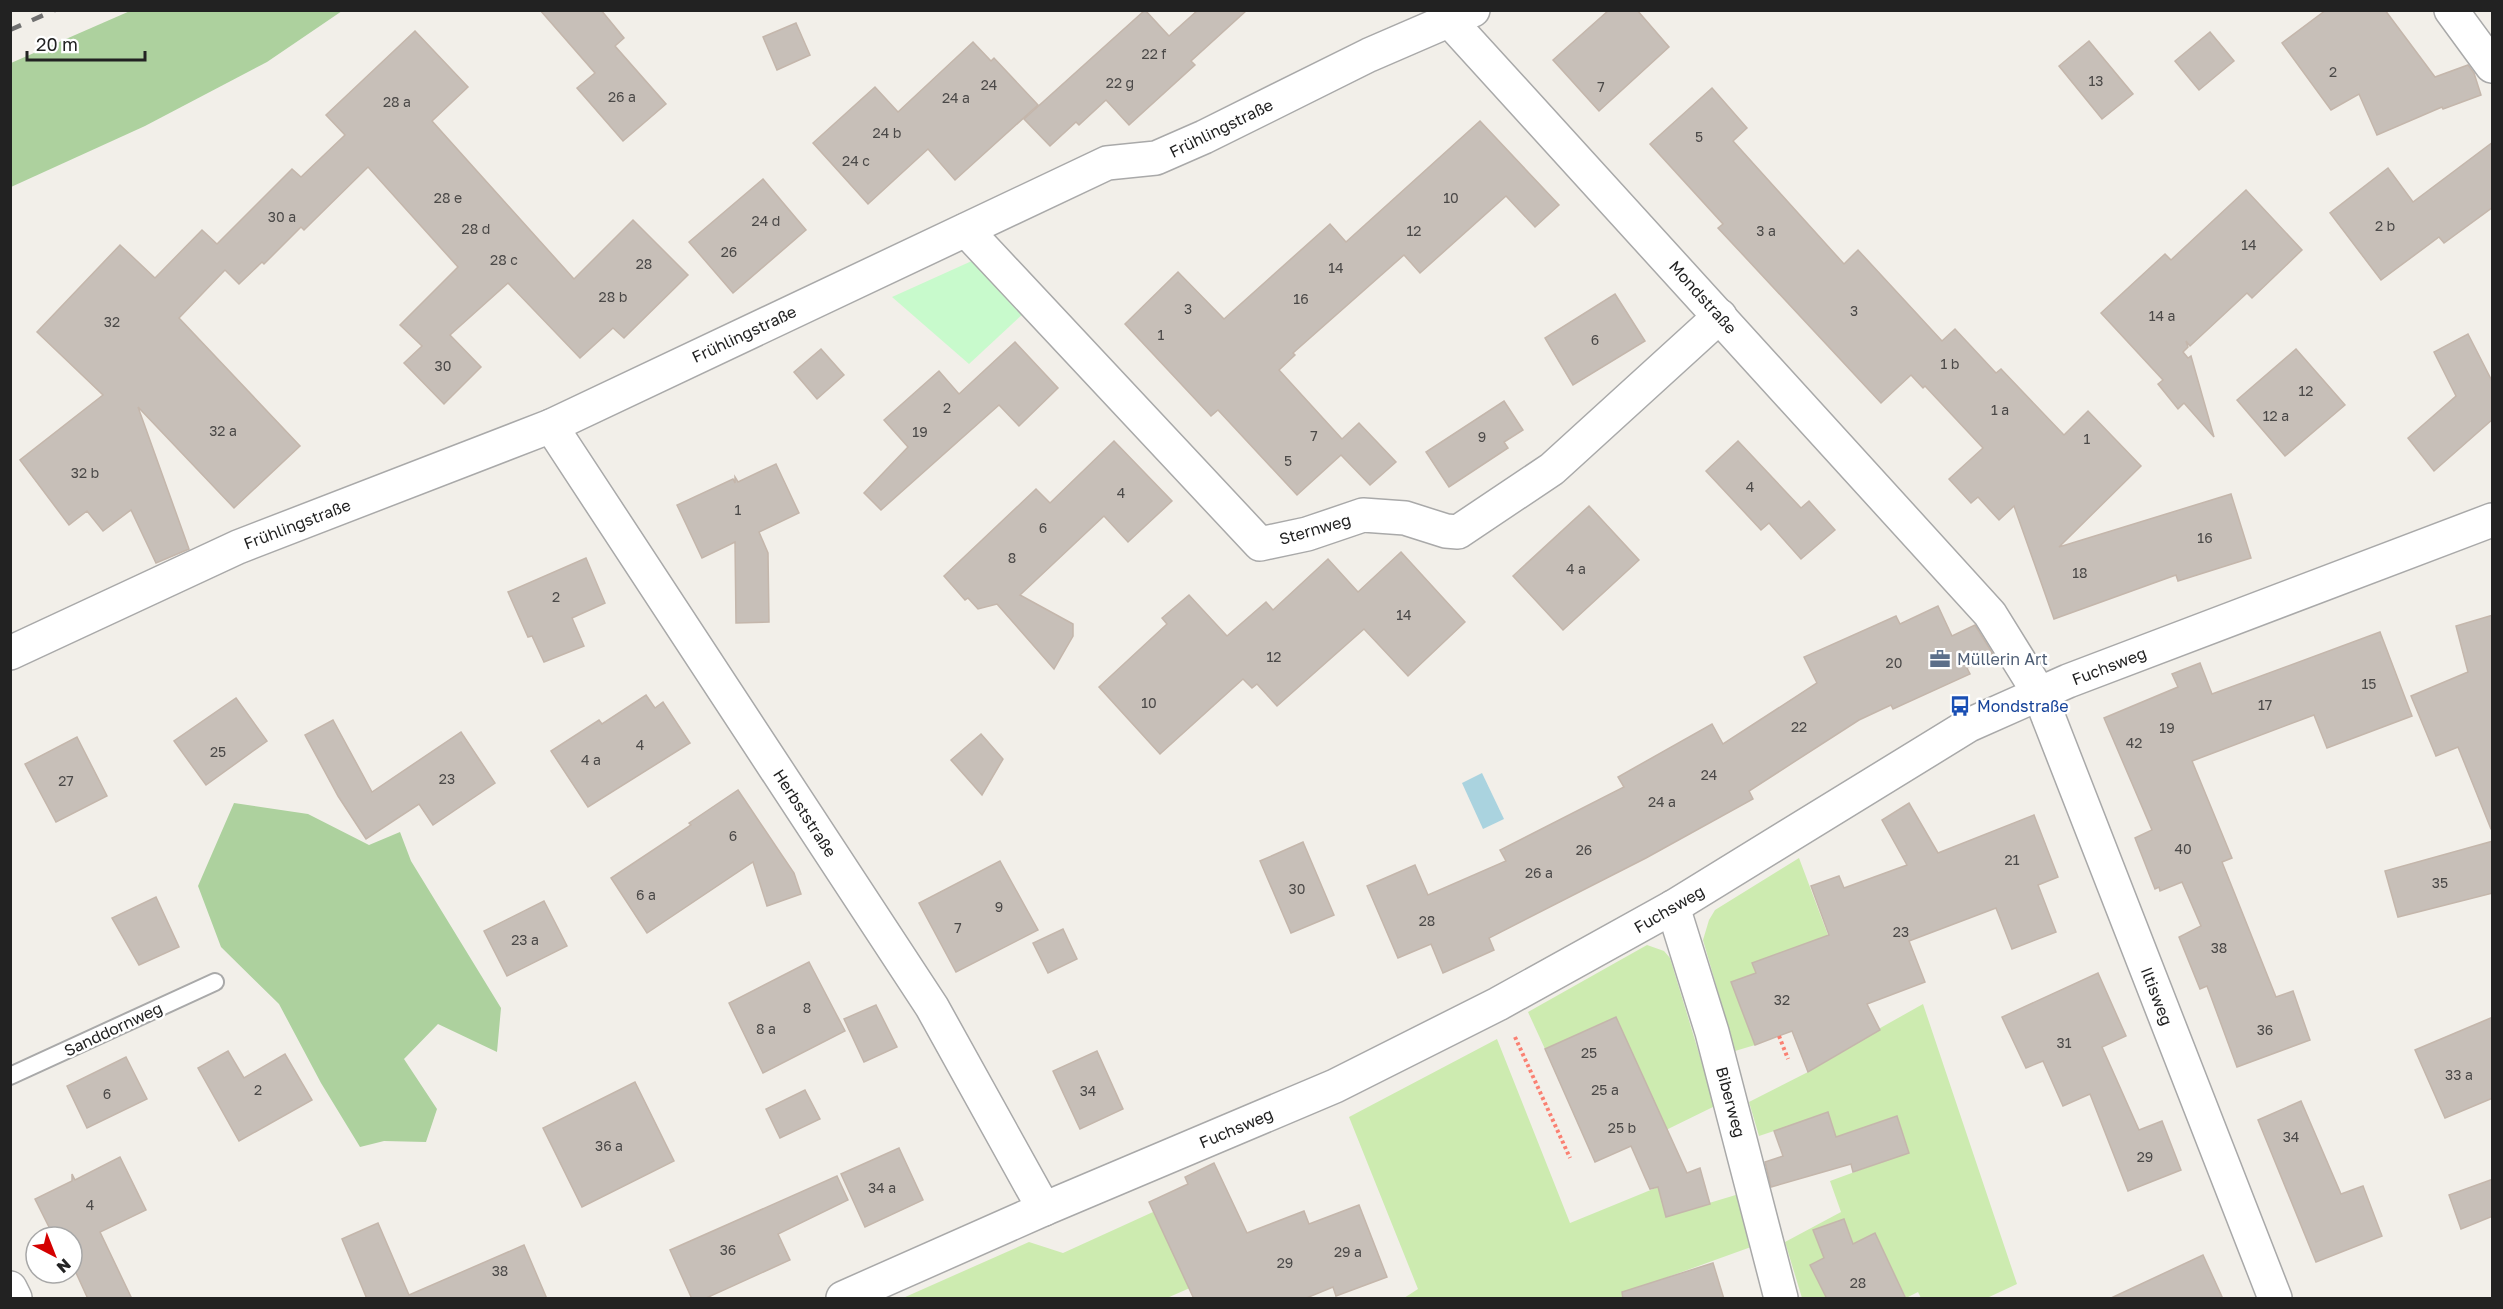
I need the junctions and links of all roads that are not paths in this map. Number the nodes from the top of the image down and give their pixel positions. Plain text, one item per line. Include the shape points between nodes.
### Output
1 (2451, 10) edge
2 (1461, 15) edge
3 (2493, 66) edge
4 (966, 230) junction
5 (1720, 316) junction
6 (551, 426) junction
7 (2493, 520) edge
8 (10, 653) edge
9 (2039, 693) junction
10 (1673, 907) junction
11 (215, 982) dead end
12 (10, 1076) edge
13 (1044, 1209) junction
14 (10, 1288) edge
15 (15, 1299) edge
16 (843, 1299) edge
17 (1781, 1299) edge
18 (2275, 1299) edge

1 - 3 street
2 - 4 street, Frühlingstraße via 1156,158 1107,163
2 - 5 street, Mondstraße
4 - 5 street, Sternweg via 1260,544 1307,534 1363,515 1405,518 1458,532 1552,469
4 - 6 street, Frühlingstraße
5 - 9 street, Mondstraße via 1990,614
6 - 8 street, Frühlingstraße via 238,547
6 - 13 street, Herbststraße via 932,1007
7 - 9 street, Fuchsweg
9 - 10 street, Fuchsweg via 1969,725
9 - 18 street, Iltisweg
10 - 13 street, Fuchsweg via 1498,1004 1335,1086
10 - 17 street, Biberweg via 1715,1042
11 - 12 lane, Sanddornweg
13 - 16 street, Fuchsweg
14 - 15 street

